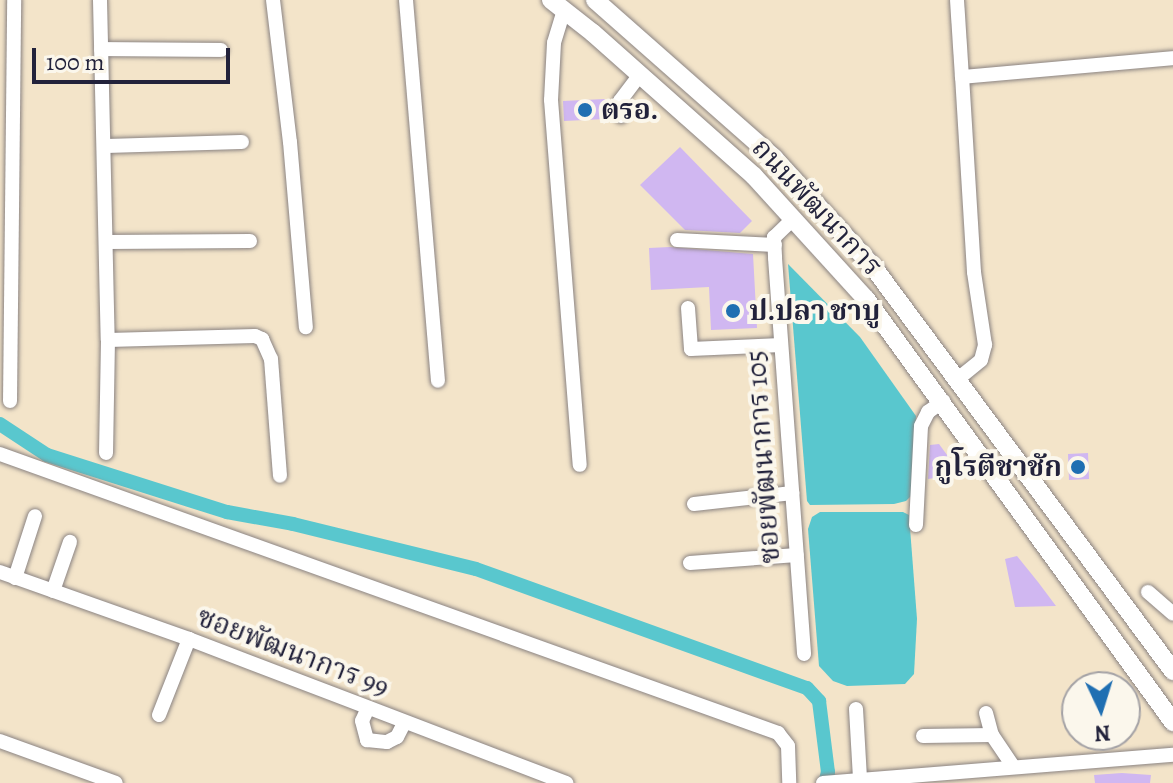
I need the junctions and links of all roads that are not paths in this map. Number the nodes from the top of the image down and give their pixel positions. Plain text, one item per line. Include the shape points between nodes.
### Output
1 (14, 0) edge
2 (100, 0) edge
3 (273, 0) edge
4 (406, 0) edge
5 (595, 0) edge
6 (957, 0) edge
7 (558, 5) edge
8 (101, 49) junction
9 (221, 50) dead end
10 (1173, 58) edge
11 (640, 74) junction
12 (962, 77) junction
13 (621, 116) dead end
14 (242, 142) dead end
15 (105, 146) junction
16 (794, 218) junction
17 (677, 240) dead end
18 (250, 241) dead end
19 (107, 242) junction
20 (775, 245) junction
21 (688, 308) dead end
22 (306, 327) dead end
23 (108, 340) junction
24 (781, 345) junction
25 (959, 378) junction
26 (438, 381) dead end
27 (10, 401) dead end
28 (943, 401) junction
29 (106, 453) dead end
30 (0, 454) edge
31 (580, 465) dead end
32 (280, 476) dead end
33 (792, 493) junction
34 (694, 504) dead end
35 (35, 516) dead end
36 (916, 525) dead end
37 (70, 542) dead end
38 (797, 555) junction
39 (690, 563) dead end
40 (0, 572) edge
41 (15, 578) junction
42 (53, 591) junction
43 (1148, 592) dead end
44 (1173, 614) edge
45 (189, 639) junction
46 (804, 654) dead end
47 (1173, 671) edge
48 (368, 708) junction
49 (856, 709) dead end
50 (986, 713) dead end
51 (159, 715) dead end
52 (1173, 722) edge
53 (404, 723) junction
54 (992, 735) junction
55 (923, 736) dead end
56 (0, 741) edge
57 (1173, 755) edge
58 (1013, 766) junction
59 (860, 778) junction
60 (830, 782) edge
61 (116, 783) edge
62 (566, 783) edge
63 (789, 783) edge

1 - 27 street
2 - 8 street
3 - 22 street
4 - 26 street
5 - 25 main road, ถนนพัฒนาการ via 774,158 874,268
6 - 12 street
7 - 11 main road, ถนนพัฒนาการ
7 - 31 street via 551,100
8 - 9 street
8 - 15 street
10 - 12 street
11 - 13 street via 620,101
11 - 16 main road, ถนนพัฒนาการ
12 - 25 street via 974,272 985,345 981,360
14 - 15 street
15 - 19 street
16 - 20 street via 774,237
16 - 28 main road, ถนนพัฒนาการ via 866,299
17 - 20 street
18 - 19 street
19 - 23 street
20 - 24 street, ซอยพัฒนาการ 105
21 - 24 street via 691,349
23 - 29 street
23 - 32 street via 262,339 271,359
24 - 33 street, ซอยพัฒนาการ 105
25 - 47 main road, ถนนพัฒนาการ
28 - 36 street via 921,426
28 - 52 main road, ถนนพัฒนาการ
30 - 63 street via 778,733 788,746
33 - 34 street
33 - 38 street, ซอยพัฒนาการ 105
35 - 41 street
37 - 42 street
38 - 39 street
38 - 46 street, ซอยพัฒนาการ 105
40 - 41 street, ซอยพัฒนาการ 99
41 - 42 street, ซอยพัฒนาการ 99
42 - 45 street, ซอยพัฒนาการ 99
43 - 44 street
45 - 48 street, ซอยพัฒนาการ 99
45 - 51 street
48 - 53 street, ซอยพัฒนาการ 99
48 - 53 street via 362,721 367,740 387,742 397,737
49 - 59 street
50 - 54 street
53 - 62 street, ซอยพัฒนาการ 99
54 - 55 street
54 - 58 street
56 - 61 street
57 - 58 street
58 - 59 street
59 - 60 street

